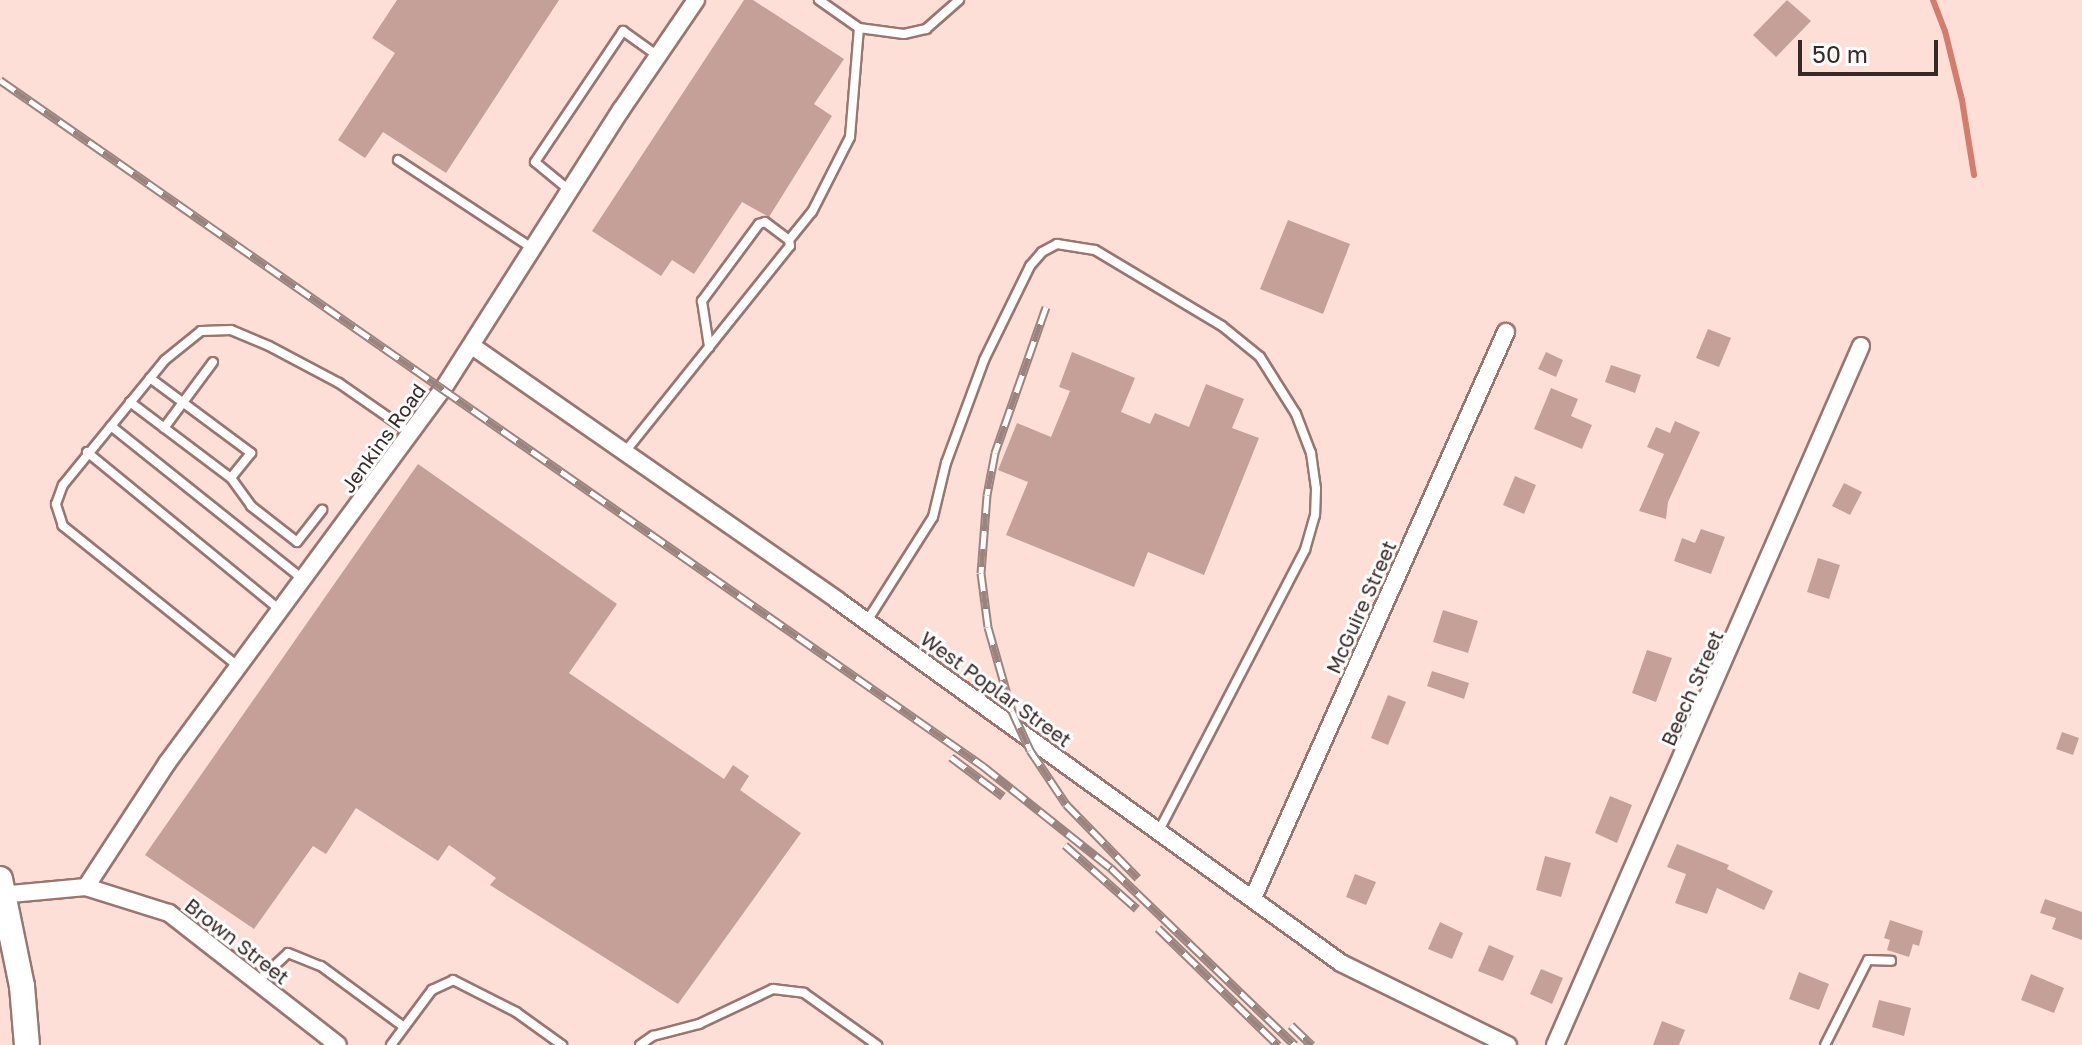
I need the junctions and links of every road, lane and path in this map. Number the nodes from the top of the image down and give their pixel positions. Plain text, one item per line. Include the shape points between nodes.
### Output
1 (696, 0) edge
2 (819, 0) edge
3 (959, 0) edge
4 (859, 28) junction
5 (658, 56) junction
6 (398, 160) dead end
7 (569, 190) junction
8 (789, 240) junction
9 (532, 248) junction
10 (1506, 332) dead end
11 (472, 346) junction
12 (1861, 346) dead end
13 (709, 347) junction
14 (213, 362) dead end
15 (150, 378) junction
16 (130, 402) junction
17 (183, 402) junction
18 (111, 426) junction
19 (164, 428) junction
20 (412, 433) junction
21 (87, 452) junction
22 (625, 452) junction
23 (231, 478) junction
24 (322, 510) dead end
25 (305, 580) junction
26 (281, 611) junction
27 (867, 622) junction
28 (239, 668) junction
29 (1159, 831) junction
30 (86, 887) junction
31 (2, 890) edge
32 (1253, 898) junction
33 (1891, 961) dead end
34 (257, 982) junction
35 (404, 1027) junction
36 (27, 1045) edge
37 (338, 1045) edge
38 (391, 1045) edge
39 (562, 1045) edge
40 (640, 1045) edge
41 (877, 1045) edge
42 (1508, 1045) edge
43 (1555, 1045) edge
44 (1825, 1045) edge

1 - 5 street, Jenkins Road
2 - 4 lane
3 - 4 lane via 926,29 904,34
4 - 8 lane via 850,137 812,212
5 - 7 street, Jenkins Road
5 - 7 lane via 623,31 535,162
6 - 9 lane
7 - 9 street, Jenkins Road
8 - 13 lane via 790,246
8 - 13 lane via 765,222 759,224 702,301
9 - 11 street, Jenkins Road
10 - 32 street, McGuire Street
11 - 20 street, Jenkins Road
11 - 22 street, West Poplar Street
12 - 43 street, Beech Street
13 - 22 lane
14 - 17 lane
15 - 16 lane
15 - 17 lane
15 - 20 lane via 201,331 231,330 339,383
16 - 18 lane
16 - 19 lane
17 - 19 lane
17 - 23 lane via 251,453
18 - 21 lane
18 - 25 lane
19 - 23 lane
20 - 25 street, Jenkins Road
21 - 26 lane
21 - 28 lane via 56,504 63,526
22 - 27 street, West Poplar Street
23 - 24 lane via 251,506 297,542
25 - 26 street, Jenkins Road
26 - 28 street, Jenkins Road
27 - 29 street, West Poplar Street
27 - 29 lane via 933,517 946,463 984,360 1042,252 1057,244 1095,250 1222,326 1260,357 1296,414 1311,453 1315,515 1305,550
28 - 30 street, Jenkins Road via 167,763
29 - 32 street, West Poplar Street
30 - 31 street, Brown Street
30 - 34 street, Brown Street via 169,913
31 - 36 main road via 22,986
32 - 42 street, West Poplar Street via 1341,963
33 - 44 lane via 1868,960
34 - 35 lane via 288,953 321,966
34 - 37 street, Brown Street
35 - 38 lane
35 - 39 lane via 432,990 453,980 516,1012
40 - 41 lane via 773,989 804,993

